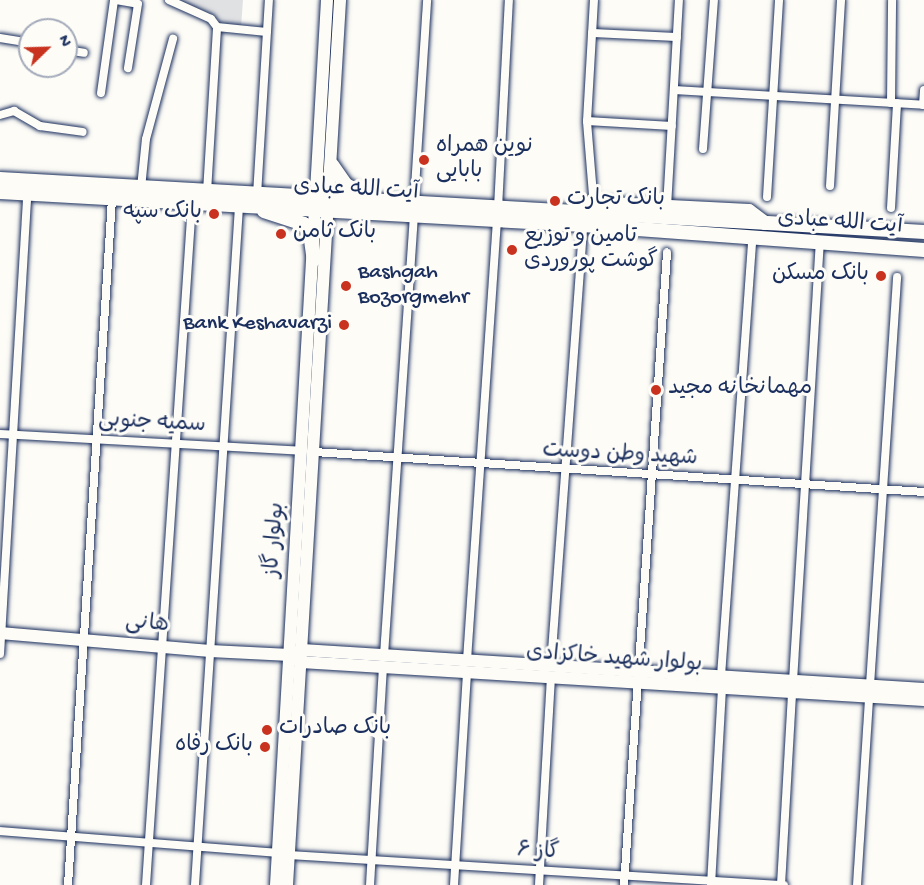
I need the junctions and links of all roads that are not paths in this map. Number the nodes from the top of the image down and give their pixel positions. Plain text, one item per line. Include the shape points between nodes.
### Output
1 (115, 0) edge
2 (169, 0) edge
3 (269, 0) edge
4 (327, 0) edge
5 (340, 0) edge
6 (427, 0) edge
7 (509, 0) edge
8 (594, 0) edge
9 (679, 0) edge
10 (714, 0) edge
11 (780, 0) edge
12 (841, 0) edge
13 (892, 0) edge
14 (217, 27) junction
15 (267, 32) junction
16 (592, 33) junction
17 (677, 37) junction
18 (0, 38) edge
19 (173, 39) dead end
20 (18, 41) edge
21 (78, 52) edge
22 (84, 53) dead end
23 (128, 68) dead end
24 (674, 90) junction
25 (924, 90) edge
26 (708, 92) junction
27 (101, 93) dead end
28 (773, 96) junction
29 (836, 100) junction
30 (894, 103) junction
31 (924, 105) edge
32 (0, 115) edge
33 (587, 121) junction
34 (672, 126) junction
35 (83, 132) dead end
36 (703, 149) dead end
37 (332, 165) junction
38 (0, 179) edge
39 (830, 186) dead end
40 (141, 188) junction
41 (0, 192) edge
42 (207, 192) junction
43 (27, 194) junction
44 (767, 197) dead end
45 (112, 199) junction
46 (257, 201) junction
47 (377, 201) junction
48 (591, 203) junction
49 (192, 204) junction
50 (323, 204) junction
51 (634, 205) junction
52 (239, 206) junction
53 (891, 208) dead end
54 (414, 209) junction
55 (668, 212) junction
56 (604, 213) junction
57 (497, 214) junction
58 (620, 214) junction
59 (583, 225) junction
60 (924, 226) edge
61 (900, 231) junction
62 (924, 232) edge
63 (668, 234) junction
64 (752, 239) junction
65 (820, 243) junction
66 (899, 248) junction
67 (924, 250) edge
68 (667, 252) dead end
69 (924, 257) edge
70 (314, 260) junction
71 (897, 277) dead end
72 (0, 434) edge
73 (13, 434) junction
74 (96, 439) junction
75 (175, 443) junction
76 (224, 446) junction
77 (308, 452) junction
78 (396, 460) junction
79 (479, 466) junction
80 (563, 471) junction
81 (649, 476) junction
82 (732, 481) junction
83 (805, 485) junction
84 (881, 490) junction
85 (924, 492) edge
86 (1, 633) edge
87 (83, 640) junction
88 (162, 647) junction
89 (210, 651) junction
90 (0, 654) edge
91 (290, 655) junction
92 (302, 656) junction
93 (383, 661) junction
94 (467, 666) junction
95 (551, 672) junction
96 (637, 677) junction
97 (721, 682) junction
98 (793, 686) junction
99 (924, 689) edge
100 (869, 691) junction
101 (924, 700) edge
102 (0, 831) edge
103 (71, 838) junction
104 (149, 844) junction
105 (197, 848) junction
106 (284, 854) junction
107 (371, 861) junction
108 (455, 866) junction
109 (539, 871) junction
110 (624, 880) edge
111 (712, 883) edge
112 (68, 885) edge
113 (146, 885) edge
114 (195, 885) edge
115 (276, 885) edge
116 (287, 885) edge
117 (370, 885) edge
118 (454, 885) edge
119 (539, 885) edge
120 (782, 885) edge
121 (857, 885) edge

1 - 23 street via 138,4
1 - 27 street
2 - 14 street via 211,19
3 - 15 street
4 - 50 main road
5 - 37 main road
6 - 54 street
7 - 57 street
8 - 16 street
9 - 17 street
10 - 26 street
11 - 28 street
12 - 29 street
13 - 30 street
14 - 15 street
14 - 42 street
15 - 46 street
16 - 17 street
16 - 33 street
17 - 24 street
18 - 20 street
19 - 40 street via 146,139
21 - 22 street
24 - 26 street
24 - 34 street
25 - 31 street
26 - 28 street
26 - 36 street
28 - 29 street
28 - 44 street
29 - 30 street
29 - 39 street
30 - 31 street
30 - 53 street
32 - 35 street via 14,111 40,126
33 - 34 street
33 - 48 street
34 - 55 street
37 - 47 main road via 346,184
37 - 50 main road
38 - 40 main road, آیت الله عبادی
40 - 42 main road, آیت الله عبادی
41 - 43 main road, آیت الله عبادی
42 - 46 main road, آیت الله عبادی
43 - 45 main road, آیت الله عبادی
43 - 73 street
45 - 49 main road, آیت الله عبادی
45 - 74 street
46 - 50 main road, آیت الله عبادی
46 - 52 main road, آیت الله عبادی
46 - 70 main road via 304,224
47 - 50 main road, آیت الله عبادی
47 - 54 main road, آیت الله عبادی
48 - 51 main road
48 - 56 street
49 - 52 main road, آیت الله عبادی
49 - 75 street
50 - 54 main road, آیت الله عبادی
50 - 70 main road, بولوار گاز
50 - 77 main road, بولوار گاز
51 - 55 main road
51 - 58 main road
52 - 76 street
54 - 57 main road, آیت الله عبادی
54 - 78 street
55 - 58 main road, آیت الله عبادی
55 - 61 main road, آیت الله عبادی via 765,223
55 - 63 main road
56 - 57 main road, آیت الله عبادی
56 - 58 main road, آیت الله عبادی
57 - 59 main road, آیت الله عبادی
57 - 79 street
59 - 63 main road, آیت الله عبادی
59 - 80 street
60 - 61 main road
61 - 62 main road, آیت الله عبادی
63 - 64 main road, آیت الله عبادی
64 - 65 main road, آیت الله عبادی
64 - 82 street
65 - 66 main road, آیت الله عبادی
65 - 83 street
66 - 67 main road, آیت الله عبادی
66 - 69 main road
68 - 81 street
70 - 77 main road, بولوار گاز
71 - 84 street
72 - 73 street, سمیه جنوبی
73 - 74 street, سمیه جنوبی
73 - 86 street
74 - 75 street, سمیه جنوبی
74 - 87 street
75 - 76 street, سمیه جنوبی
75 - 88 street
76 - 77 street, سمیه جنوبی
76 - 89 street
77 - 78 street, شهید وطن دوست
77 - 91 main road, بولوار گاز
77 - 92 main road, بولوار گاز
78 - 79 street, شهید وطن دوست
78 - 93 street
79 - 80 street, شهید وطن دوست
79 - 94 street
80 - 81 street, شهید وطن دوست
80 - 95 street
81 - 82 street, شهید وطن دوست
81 - 96 street
82 - 83 street, شهید وطن دوست
82 - 97 street
83 - 84 street, شهید وطن دوست
83 - 98 street
84 - 85 street, شهید وطن دوست
84 - 100 street
86 - 87 main road, هانی
86 - 90 street
87 - 88 main road, هانی
87 - 103 street
88 - 89 main road, هانی
88 - 104 street
89 - 91 main road, هانی
89 - 105 street
91 - 92 main road
91 - 106 main road, بولوار گاز
92 - 93 main road
92 - 106 main road, بولوار گاز
93 - 94 main road
93 - 107 street
94 - 95 main road
94 - 108 street
95 - 96 main road
95 - 109 street
96 - 97 main road
96 - 110 street
97 - 98 main road
97 - 111 street
98 - 100 main road
98 - 120 street
99 - 100 main road
100 - 101 main road
100 - 121 street
102 - 103 street, گاز ۶
103 - 104 street, گاز ۶
103 - 112 street
104 - 105 street, گاز ۶
104 - 113 street
105 - 106 street, گاز ۶
105 - 114 street
106 - 107 street, گاز ۶
106 - 115 main road, بولوار گاز
106 - 116 main road, بولوار گاز
107 - 108 street, گاز ۶
107 - 117 street
108 - 109 street, گاز ۶
108 - 118 street
109 - 110 street, گاز ۶
109 - 119 street
110 - 111 street, گاز ۶
111 - 120 street, گاز ۶

